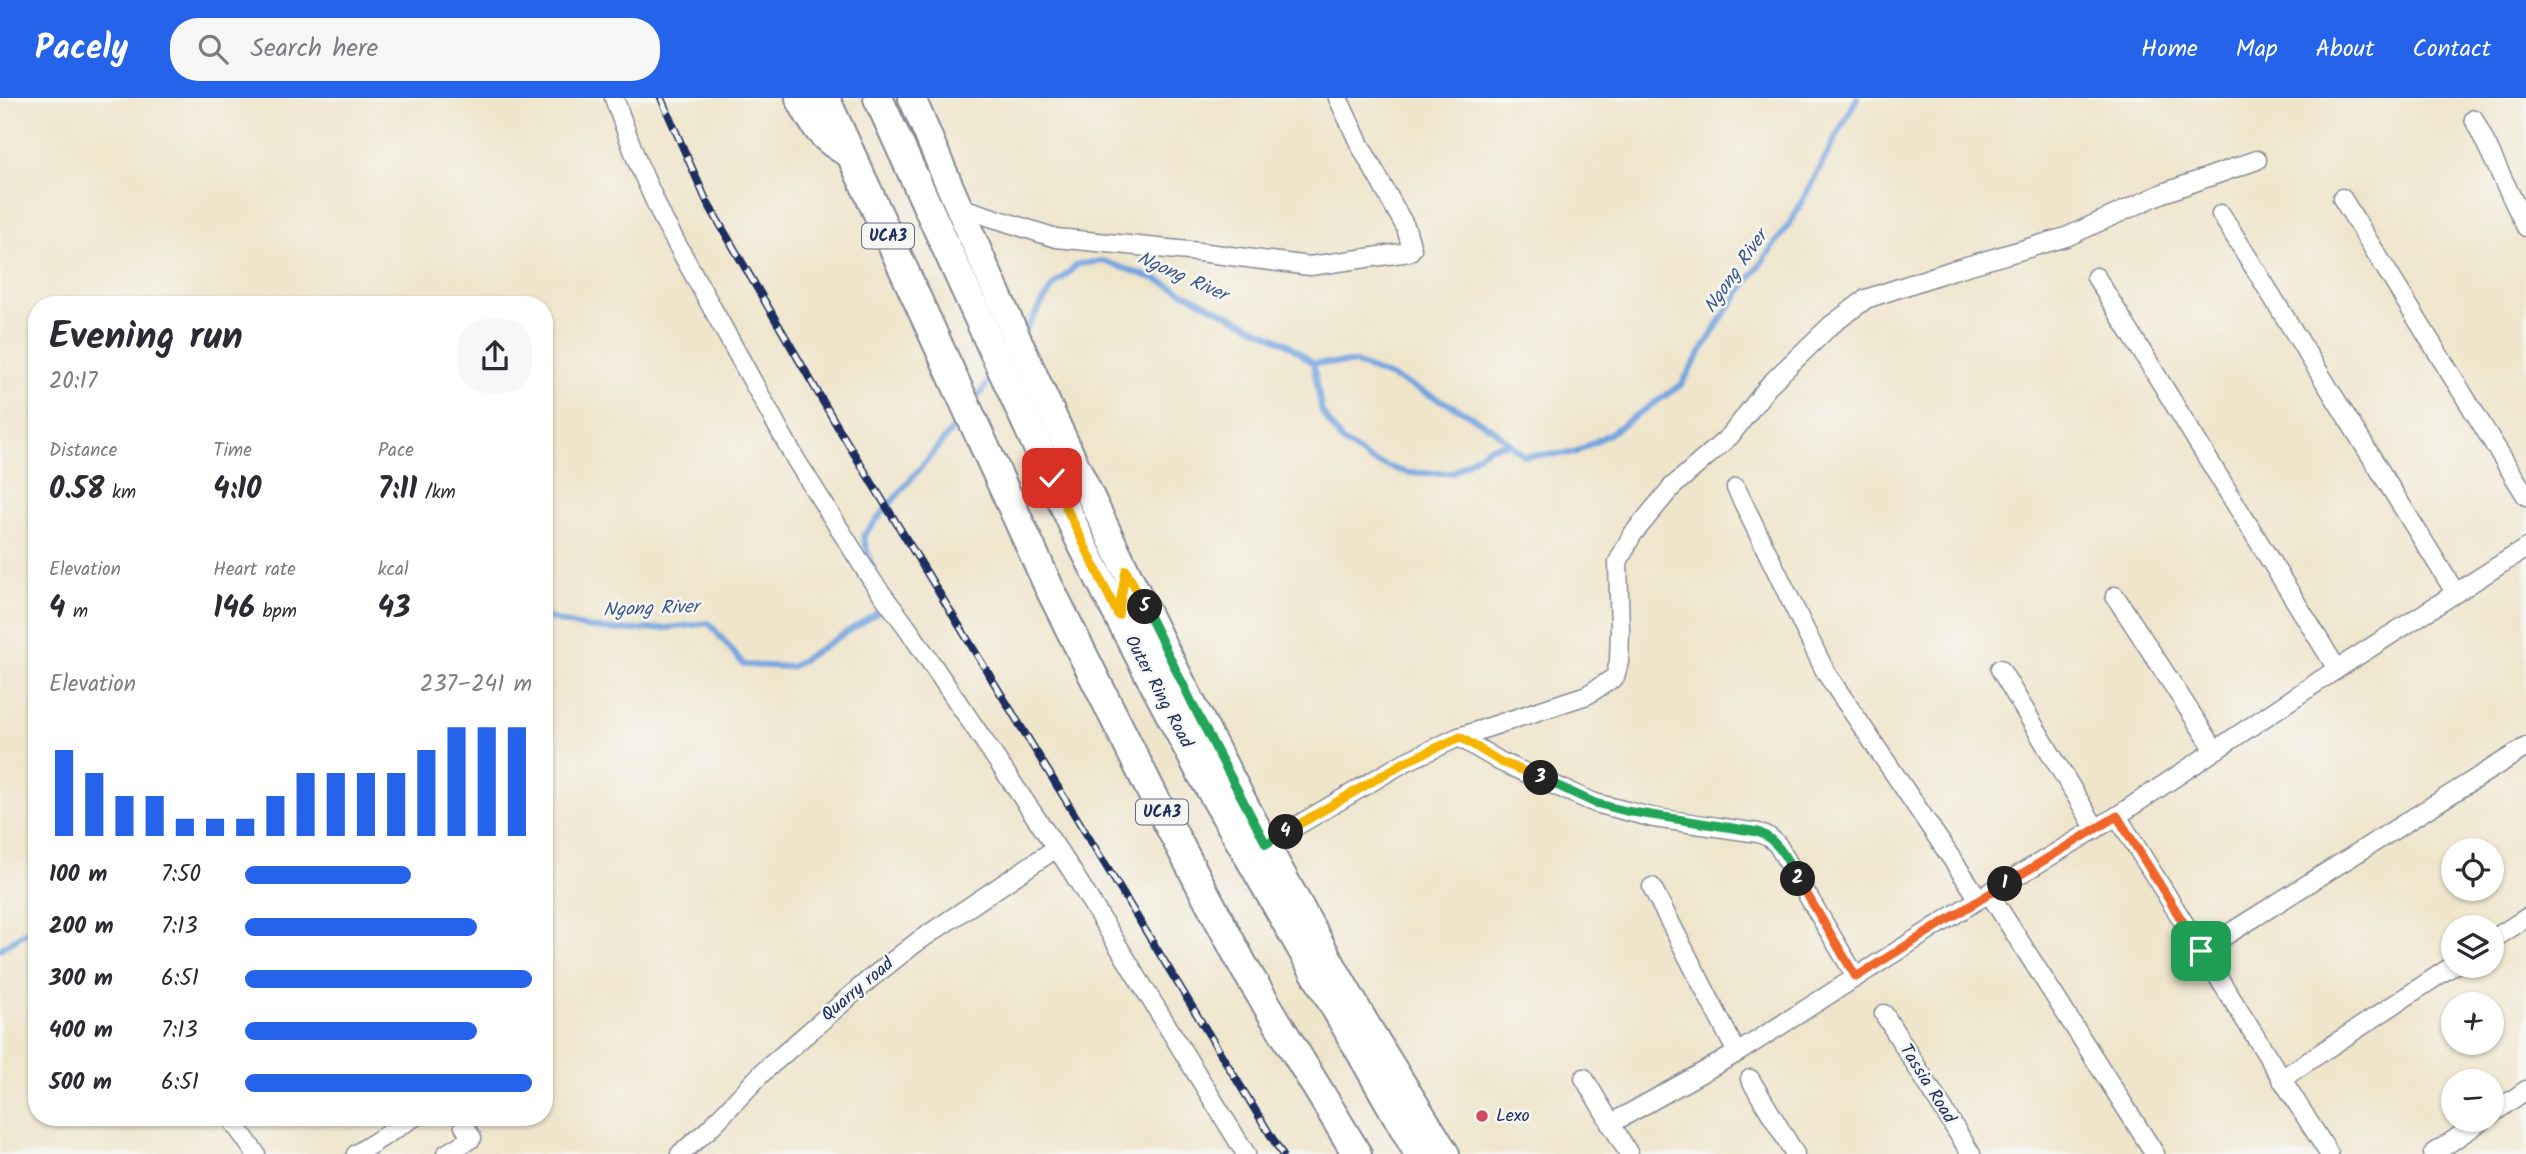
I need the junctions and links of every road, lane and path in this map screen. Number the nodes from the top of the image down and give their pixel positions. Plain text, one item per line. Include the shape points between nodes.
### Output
1 (614, 98) edge
2 (799, 98) edge
3 (825, 98) edge
4 (878, 98) edge
5 (912, 98) edge
6 (1338, 98) edge
7 (2474, 119) dead end
8 (851, 155) junction
9 (2257, 160) dead end
10 (2342, 198) dead end
11 (959, 207) junction
12 (2221, 214) dead end
13 (2526, 227) edge
14 (967, 258) junction
15 (2096, 277) dead end
16 (1736, 488) dead end
17 (2526, 496) edge
18 (2526, 548) edge
19 (1126, 570) junction
20 (2455, 592) junction
21 (2115, 596) dead end
22 (1118, 615) junction
23 (2000, 669) dead end
24 (2337, 669) junction
25 (1460, 737) junction
26 (2526, 747) edge
27 (2215, 750) junction
28 (2117, 816) junction
29 (2096, 829) junction
30 (1266, 844) junction
31 (1055, 849) junction
32 (1652, 887) dead end
33 (1984, 896) junction
34 (2526, 918) edge
35 (2504, 932) edge
36 (2201, 951) junction
37 (2441, 974) edge
38 (1856, 977) junction
39 (1325, 991) junction
40 (1884, 1014) dead end
41 (1363, 1019) junction
42 (1737, 1052) junction
43 (1584, 1078) dead end
44 (1750, 1079) dead end
45 (2281, 1079) junction
46 (2526, 1090) edge
47 (2504, 1106) edge
48 (1610, 1124) junction
49 (236, 1126) edge
50 (400, 1126) edge
51 (464, 1126) edge
52 (2465, 1132) edge
53 (256, 1154) edge
54 (356, 1154) edge
55 (446, 1154) edge
56 (680, 1154) edge
57 (1246, 1154) edge
58 (1357, 1154) edge
59 (1419, 1154) edge
60 (1446, 1154) edge
61 (1629, 1154) edge
62 (1796, 1154) edge
63 (1971, 1154) edge
64 (2155, 1154) edge
65 (2329, 1154) edge
66 (2433, 1154) edge

1 - 31 street via 663,219 796,460 873,582
2 - 8 main road via 820,135
3 - 8 main road, UCA3
4 - 14 main road, Outer Ring Road / UCA3
5 - 11 main road, UCA3
6 - 11 street via 1403,221 1412,243 1409,252 1310,266 1056,238
7 - 13 street
8 - 58 main road, UCA3 via 1048,585 1155,799 1245,969
9 - 25 street via 2163,192 2066,237 1866,299 1830,326 1770,384 1730,436 1672,487 1632,535 1618,562 1620,631 1615,677 1587,695
10 - 17 street
11 - 14 main road, UCA3
12 - 20 street
14 - 19 main road, UCA3 via 1043,394
14 - 22 main road, Outer Ring Road / UCA3 via 1024,415
15 - 24 street
16 - 33 street via 1826,673
18 - 20 street
19 - 22 main road
19 - 30 main road, UCA3
20 - 24 street
21 - 27 street
22 - 39 main road, Outer Ring Road / UCA3
23 - 29 street
24 - 27 street
25 - 30 street via 1405,762
25 - 38 street via 1501,762 1595,803 1769,837
26 - 36 street
27 - 28 street
28 - 29 street
28 - 36 street
29 - 33 street
30 - 41 main road, UCA3
31 - 56 street, Quarry road via 871,978 764,1071
31 - 57 street
32 - 42 street
33 - 38 street
33 - 64 street
34 - 35 street
36 - 45 street
37 - 45 street
38 - 42 street
39 - 41 main road
39 - 59 main road, Outer Ring Road / UCA3
40 - 63 street, Tassia Road
41 - 60 main road, UCA3
42 - 48 street
43 - 48 street
44 - 62 street
45 - 65 street
46 - 47 street
48 - 61 street
49 - 53 street
50 - 54 street
51 - 55 street via 472,1138
52 - 66 street

